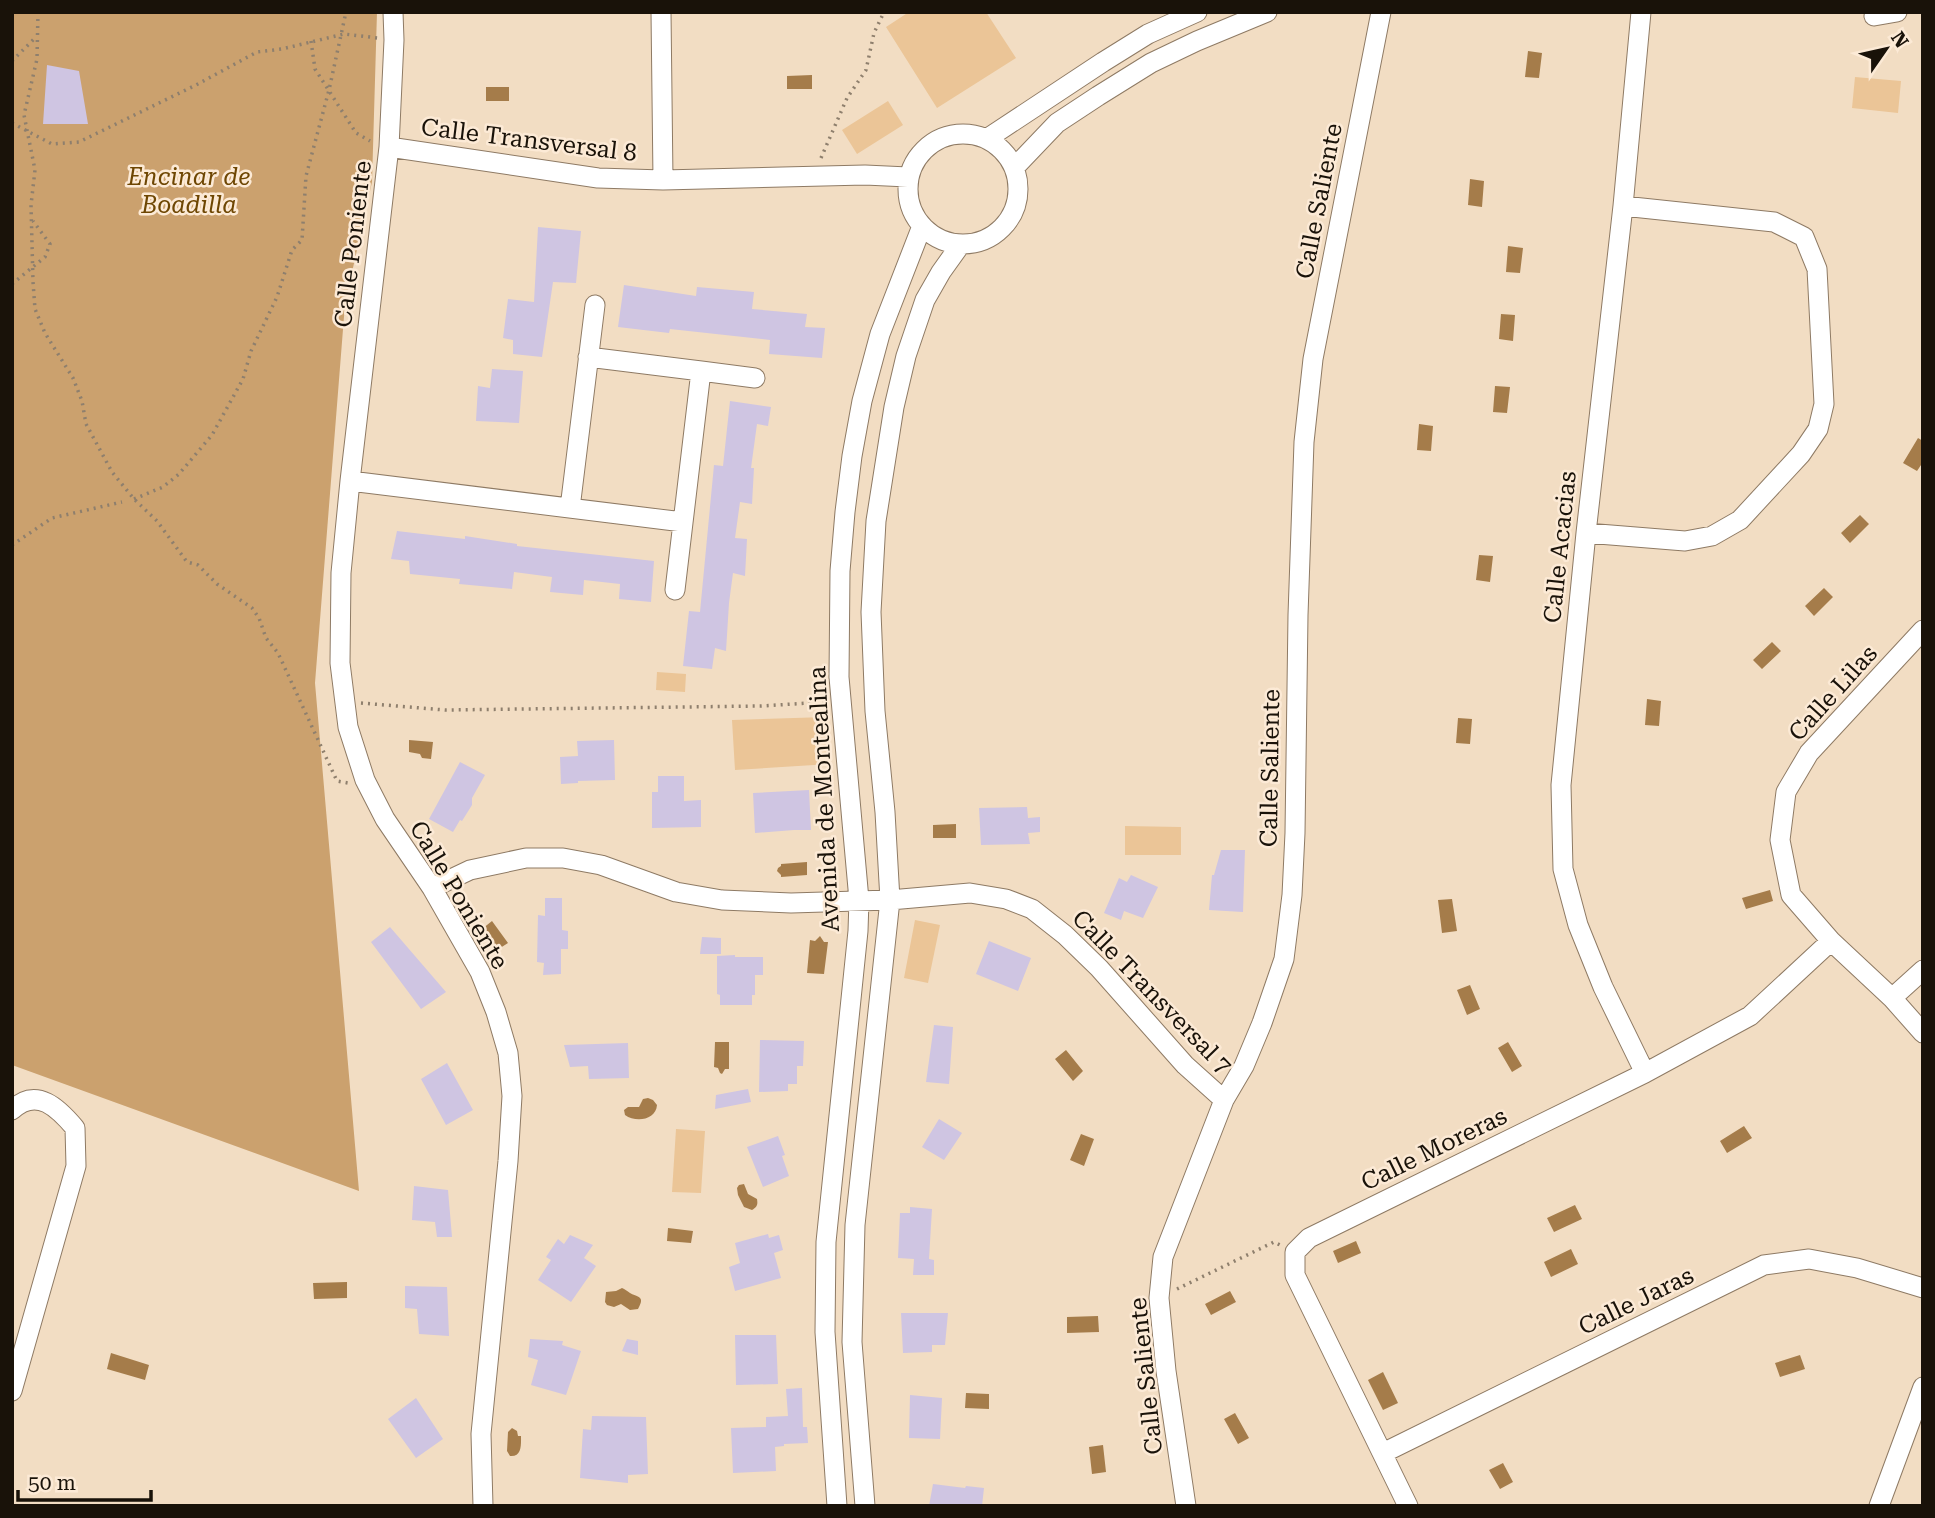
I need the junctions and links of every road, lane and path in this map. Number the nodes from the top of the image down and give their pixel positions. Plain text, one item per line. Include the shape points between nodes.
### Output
1 (38, 12) edge
2 (346, 12) edge
3 (393, 12) edge
4 (661, 12) edge
5 (884, 12) edge
6 (1197, 12) edge
7 (1267, 12) edge
8 (1381, 12) edge
9 (1641, 12) edge
10 (1897, 12) edge
11 (1874, 16) dead end
12 (341, 35) junction
13 (37, 36) junction
14 (394, 40) junction
15 (311, 41) junction
16 (12, 61) edge
17 (329, 90) junction
18 (12, 123) edge
19 (27, 131) junction
20 (988, 138) junction
21 (389, 147) junction
22 (1015, 167) junction
23 (814, 176) junction
24 (908, 177) junction
25 (663, 180) junction
26 (1623, 206) junction
27 (32, 219) junction
28 (922, 226) junction
29 (961, 244) junction
30 (33, 267) junction
31 (12, 284) edge
32 (595, 305) dead end
33 (589, 357) junction
34 (701, 371) junction
35 (755, 378) dead end
36 (350, 481) junction
37 (134, 499) junction
38 (122, 502) dead end
39 (570, 508) junction
40 (683, 522) junction
41 (1586, 533) junction
42 (12, 545) edge
43 (675, 590) dead end
44 (1923, 630) edge
45 (841, 701) junction
46 (345, 702) junction
47 (365, 780) junction
48 (432, 888) junction
49 (859, 900) junction
50 (891, 900) junction
51 (1831, 941) junction
52 (1923, 970) edge
53 (1892, 998) junction
54 (1923, 1033) edge
55 (1645, 1073) junction
56 (1224, 1100) junction
57 (12, 1110) edge
58 (1295, 1252) junction
59 (1923, 1288) edge
60 (1159, 1298) junction
61 (1923, 1387) edge
62 (12, 1391) edge
63 (1383, 1453) junction
64 (483, 1506) edge
65 (837, 1506) edge
66 (865, 1506) edge
67 (1186, 1506) edge
68 (1408, 1506) edge
69 (1878, 1506) edge

1 - 13 path
2 - 12 path
3 - 14 street, Calle Poniente
4 - 25 street, Calle Transversal 8
5 - 23 path via 866,69 847,98
6 - 20 street via 1148,34
7 - 22 street via 1186,47 1109,90 1057,123
8 - 56 street, Calle Saliente via 1313,359 1304,442 1292,895 1284,959 1253,1045
9 - 26 street, Calle Acacias
10 - 11 street
12 - 14 path
12 - 15 path
12 - 17 path
13 - 16 path
13 - 19 path via 37,59 24,115
14 - 21 street, Calle Poniente
15 - 17 path via 315,69
15 - 19 path via 257,52 79,142 52,145
17 - 21 path via 356,134
17 - 37 path via 306,176 302,240 292,250 243,379 212,435 179,474 163,488
18 - 19 path
19 - 27 path via 35,170
20 - 22 street via 1004,150
20 - 24 street via 964,132 939,138 919,154
21 - 25 street, Calle Transversal 8 via 598,177
21 - 36 street, Calle Poniente
22 - 29 street via 1017,200 1002,229 983,241
23 - 24 street, Calle Transversal 8
23 - 25 street, Calle Transversal 8
24 - 28 street via 912,211
26 - 41 street, Calle Acacias
26 - 41 street via 1774,222 1804,237 1817,269 1824,404 1818,429 1801,454 1740,520 1712,536 1685,541
27 - 30 path
27 - 30 path via 50,244 45,257
28 - 29 street via 946,242
28 - 45 street, Avenida de Montealina via 880,334 852,456 840,571
29 - 50 street via 925,300 906,356 876,521 871,612
30 - 31 path
30 - 37 path via 35,309 45,333 73,379 86,424 103,459
32 - 33 street
33 - 34 street
33 - 39 street
34 - 35 street
34 - 40 street
36 - 39 street
36 - 46 street, Calle Poniente via 341,573 340,663
37 - 47 path via 187,562 198,565 252,608 337,781 357,786
38 - 42 path via 52,518
39 - 40 street
40 - 43 street
41 - 55 street, Calle Acacias via 1561,785 1563,869 1578,925
44 - 51 street, Calle Lilas via 1809,753 1786,792 1780,840 1791,895
45 - 46 path via 445,710
45 - 49 street, Avenida de Montealina
46 - 47 street, Calle Poniente
47 - 48 street, Calle Poniente via 385,819
48 - 49 street, Calle Transversal 7 via 470,870 526,858 563,858 601,865 676,892 722,900
48 - 64 street, Calle Poniente via 480,972 496,1012 508,1053 512,1096 481,1434
49 - 50 street, Calle Transversal 7
49 - 65 street, Avenida de Montealina via 826,1242 825,1332
50 - 56 street, Calle Transversal 7 via 970,893 1032,909 1099,968 1185,1065
50 - 66 street via 855,1225 852,1342
51 - 53 street, Calle Lilas
51 - 55 street, Calle Moreras via 1750,1016
52 - 53 street
53 - 54 street, Calle Lilas
55 - 58 street, Calle Moreras via 1309,1238
56 - 60 street, Calle Saliente via 1163,1257
57 - 62 street via 36,1100 53,1105 75,1128 76,1166
58 - 60 path via 1274,1242
58 - 63 street via 1295,1275
59 - 63 street, Calle Jaras via 1809,1259 1764,1265
60 - 67 street, Calle Saliente
61 - 69 street
63 - 68 street

